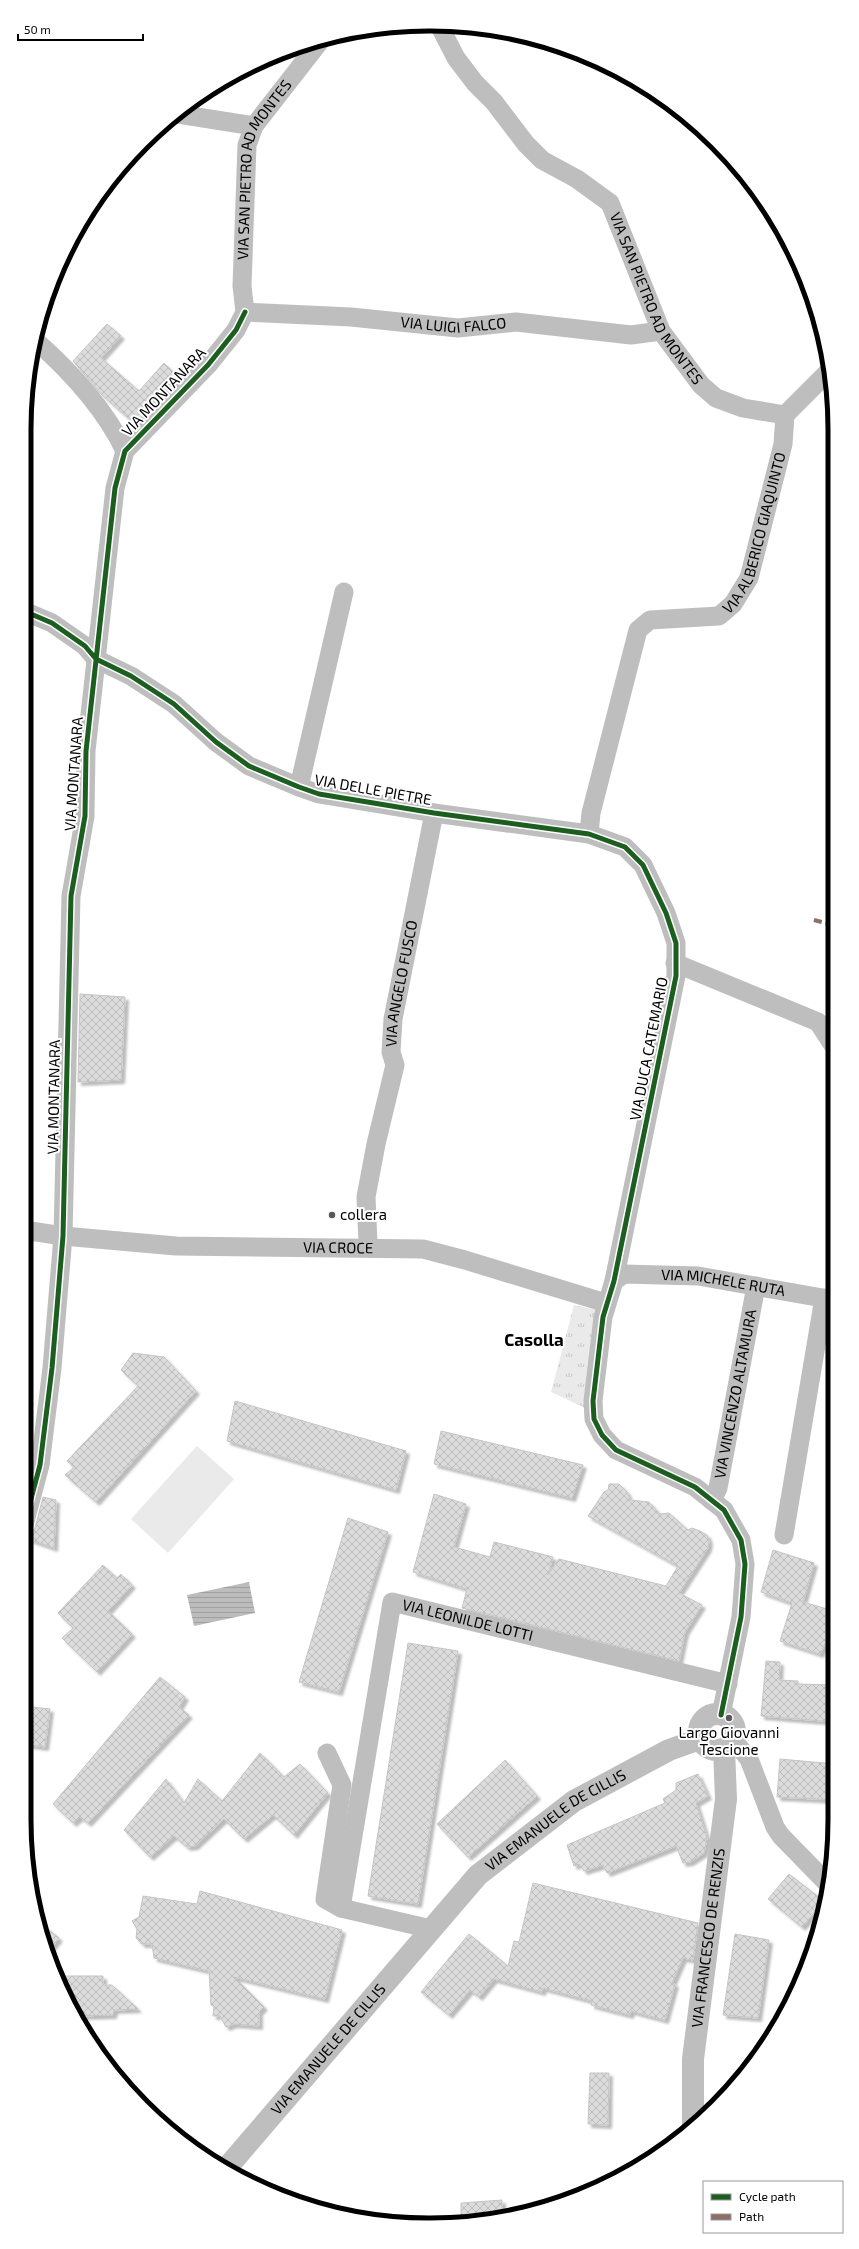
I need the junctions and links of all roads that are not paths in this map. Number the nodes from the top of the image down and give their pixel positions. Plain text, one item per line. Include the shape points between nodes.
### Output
1 (442, 31) edge
2 (315, 48) edge
3 (185, 115) edge
4 (254, 126) junction
5 (245, 312) junction
6 (661, 331) junction
7 (41, 345) edge
8 (825, 375) edge
9 (785, 415) junction
10 (125, 451) junction
11 (344, 592) dead end
12 (31, 614) edge
13 (96, 659) junction
14 (299, 787) junction
15 (434, 813) junction
16 (589, 834) junction
17 (676, 963) junction
18 (828, 1037) edge
19 (31, 1231) edge
20 (63, 1236) junction
21 (370, 1248) junction
22 (614, 1282) junction
23 (756, 1286) junction
24 (828, 1299) edge
25 (606, 1303) junction
26 (828, 1304) edge
27 (31, 1499) edge
28 (712, 1501) junction
29 (784, 1536) dead end
30 (728, 1684) junction
31 (722, 1714) junction
32 (700, 1739) junction
33 (728, 1744) junction
34 (327, 1753) dead end
35 (824, 1879) edge
36 (341, 1908) junction
37 (431, 1929) junction
38 (693, 2118) edge
39 (230, 2165) edge

1 - 6 street, VIA SAN PIETRO AD MONTES via 456,58 526,144 542,160 577,179 610,203
2 - 4 street, VIA SAN PIETRO AD MONTES
3 - 4 street
4 - 5 street, VIA SAN PIETRO AD MONTES via 247,145 242,286
5 - 6 street, VIA LUIGI FALCO via 351,317 458,328 516,322 631,335
5 - 10 street, VIA MONTANARA via 236,330 208,365
6 - 9 street, VIA SAN PIETRO AD MONTES via 696,379 716,398 743,408
7 - 10 street via 64,367 115,430
8 - 9 street
9 - 16 street, VIA ALBERICO GIAQUINTO via 782,444 748,578 734,604 719,616 650,620 638,630 591,813
10 - 13 street, VIA MONTANARA via 115,488
11 - 14 street
12 - 13 street via 52,623 84,646
13 - 14 street, VIA DELLE PIETRE via 131,676 174,704 216,742 249,766
13 - 20 street, VIA MONTANARA via 86,751 85,816 71,896
14 - 15 street, VIA DELLE PIETRE via 319,794
15 - 16 street, VIA DELLE PIETRE
15 - 21 street, VIA ANGELO FUSCO via 393,1019 391,1052 395,1065 366,1197
16 - 17 street, VIA DUCA CATEMARIO via 625,848 643,865 666,913 676,944
17 - 18 street via 818,1022
17 - 22 street, VIA DUCA CATEMARIO via 676,976
19 - 20 street, VIA CROCE
20 - 21 street, VIA CROCE via 176,1246
20 - 27 street, VIA MONTANARA via 43,1442
21 - 25 street, VIA CROCE via 423,1249
22 - 23 street, VIA MICHELE RUTA via 624,1274 698,1276
22 - 25 street
23 - 24 street, VIA MICHELE RUTA
23 - 28 street, VIA VINCENZO ALTAMURA via 718,1488
25 - 28 street via 593,1401 594,1419 602,1435 616,1450 695,1487
26 - 29 street
28 - 30 street via 724,1510 741,1540 745,1564 741,1617
30 - 31 street
30 - 36 street, VIA LEONILDE LOTTI via 392,1602
31 - 32 street via 710,1715 702,1722
31 - 33 street via 731,1720 734,1726
32 - 33 street via 707,1747 718,1750
32 - 37 street, VIA EMANUELE DE CILLIS via 669,1750 574,1801 478,1875
33 - 35 street via 749,1759 775,1827 781,1836
33 - 38 street, VIA FRANCESCO DE RENZIS via 726,1799 693,2059
34 - 36 street via 342,1785 325,1899
36 - 37 street
37 - 39 street, VIA EMANUELE DE CILLIS

